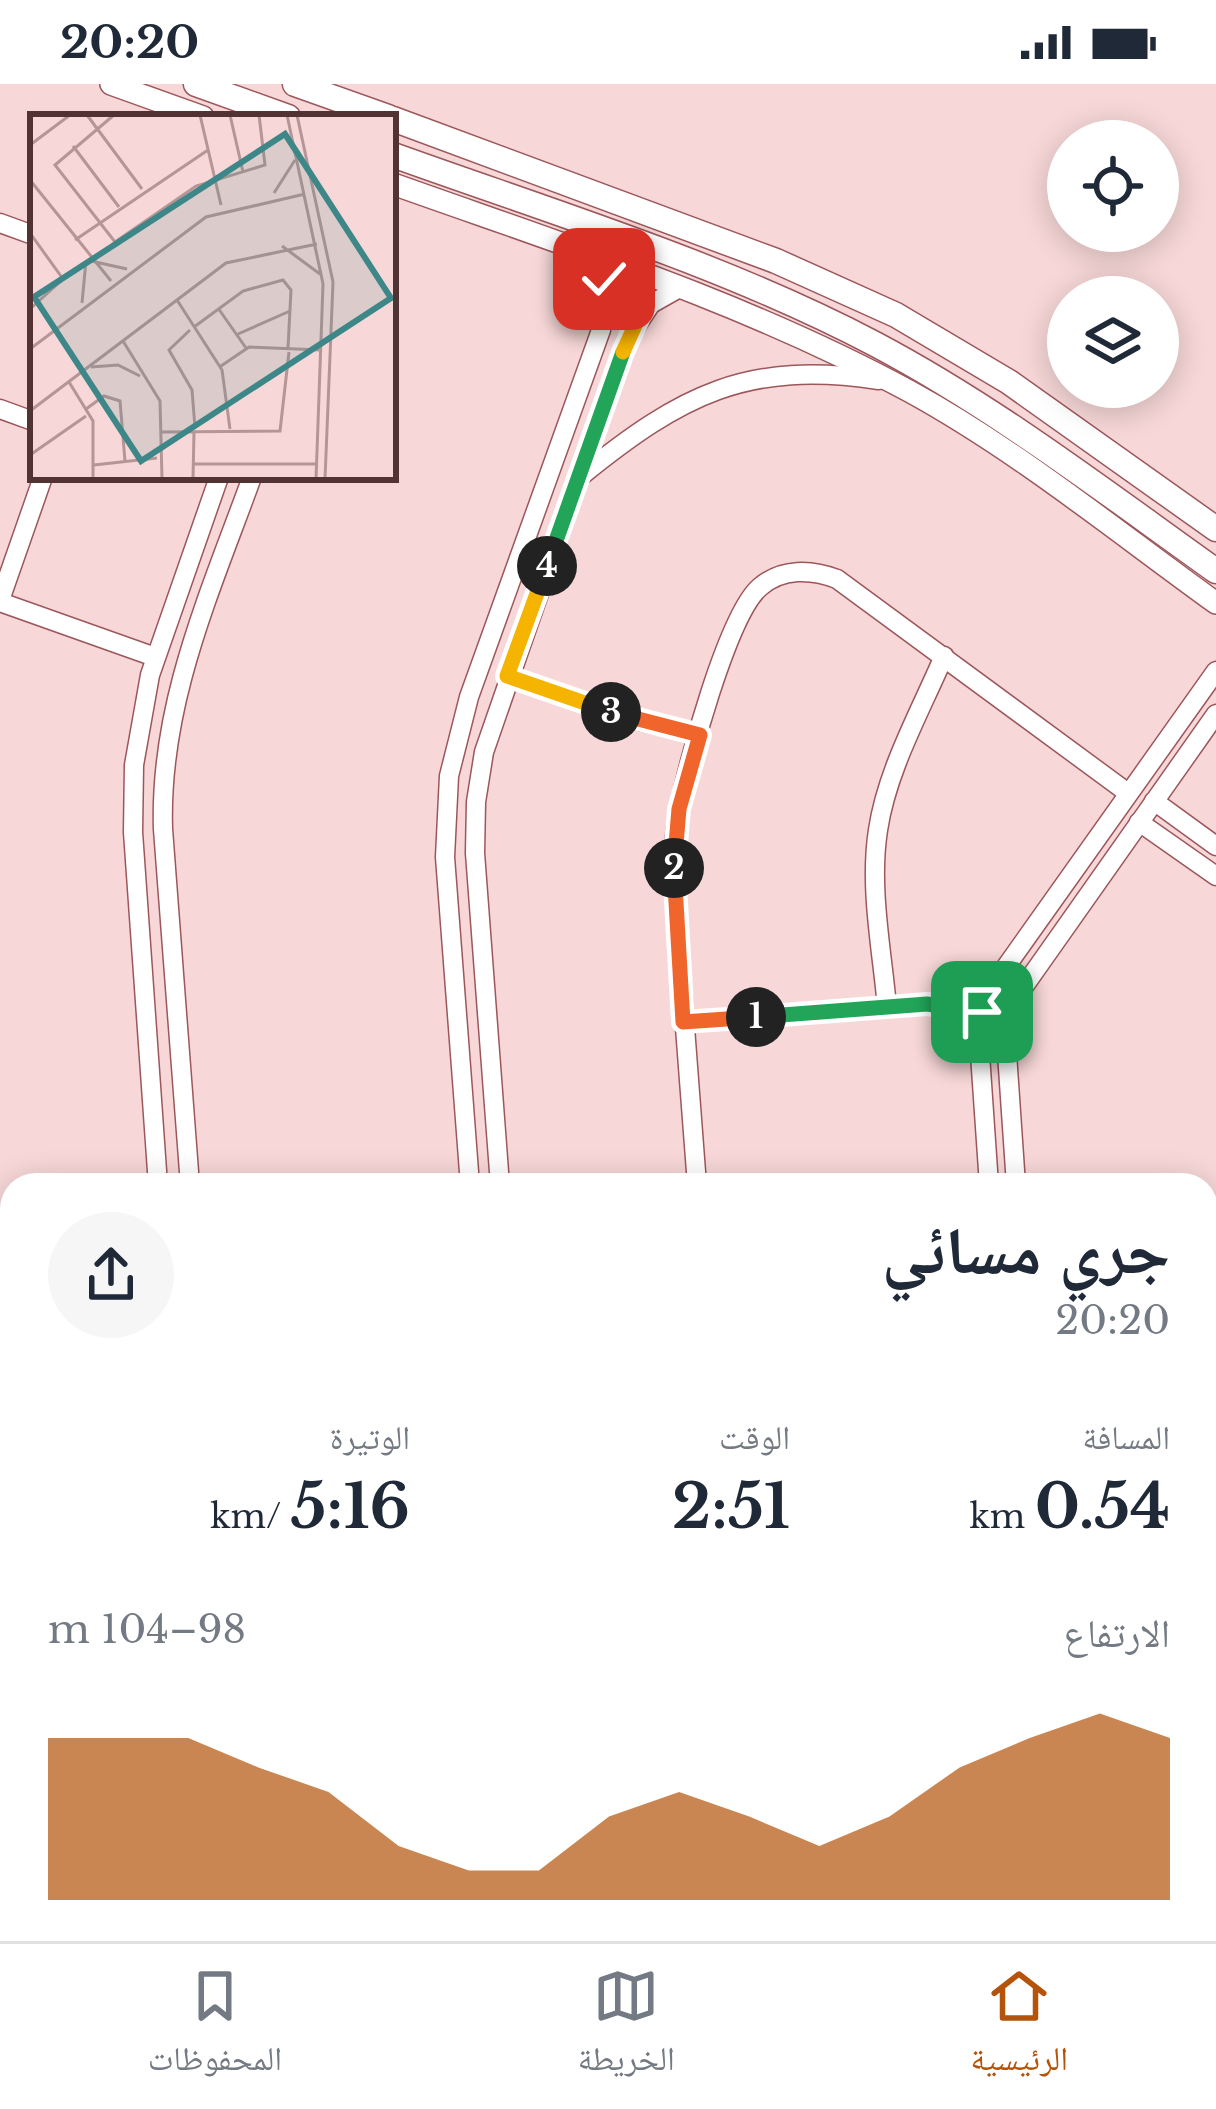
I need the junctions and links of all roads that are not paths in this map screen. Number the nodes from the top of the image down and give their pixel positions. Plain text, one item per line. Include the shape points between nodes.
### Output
1 (111, 84) edge
2 (196, 84) edge
3 (296, 84) edge
4 (149, 98) junction
5 (165, 114) edge
6 (194, 114) edge
7 (280, 114) edge
8 (379, 114) edge
9 (396, 120) edge
10 (396, 155) edge
11 (396, 185) edge
12 (0, 224) edge
13 (30, 234) edge
14 (597, 257) junction
15 (681, 287) junction
16 (606, 303) junction
17 (638, 319) junction
18 (892, 382) junction
19 (0, 409) edge
20 (30, 420) edge
21 (577, 479) junction
22 (42, 480) edge
23 (219, 480) edge
24 (251, 480) edge
25 (1216, 529) edge
26 (1216, 571) edge
27 (0, 601) edge
28 (1216, 603) edge
29 (944, 656) junction
30 (155, 657) junction
31 (1216, 671) edge
32 (507, 676) junction
33 (1216, 714) edge
34 (700, 735) junction
35 (1128, 793) junction
36 (1154, 801) junction
37 (1139, 822) junction
38 (1216, 846) edge
39 (1072, 872) junction
40 (1216, 876) edge
41 (1093, 887) junction
42 (887, 1007) junction
43 (982, 1012) junction
44 (683, 1022) junction
45 (491, 1050) junction
46 (460, 1053) junction
47 (184, 1092) junction
48 (152, 1095) junction
49 (157, 1173) edge
50 (189, 1173) edge
51 (469, 1173) edge
52 (499, 1173) edge
53 (696, 1173) edge
54 (988, 1173) edge
55 (1015, 1173) edge

1 - 4 street
2 - 7 main road
3 - 8 main road
4 - 5 street
4 - 6 street
9 - 25 main road via 876,305 1009,382
10 - 26 main road via 720,274 858,336 989,411
11 - 14 street
12 - 13 street
14 - 15 street
14 - 16 street
15 - 17 street
15 - 18 street
16 - 17 street
16 - 46 street via 454,749 445,857
17 - 21 street
18 - 21 street via 804,375 737,383 667,412
18 - 28 street via 974,430
19 - 20 street
21 - 32 street
22 - 27 street
23 - 30 street
24 - 47 street via 182,673 165,750 163,829
27 - 30 street
29 - 34 street via 837,579 800,571 776,576 737,617
29 - 35 street
29 - 42 street via 891,779 877,835
30 - 48 street via 133,798
31 - 35 street
32 - 34 street
32 - 45 street via 484,752 475,828
33 - 36 street
34 - 44 street via 674,858
35 - 39 street
36 - 37 street
36 - 38 street
37 - 40 street
37 - 41 street
39 - 41 street
39 - 43 street via 996,978
41 - 55 street via 1008,1014
42 - 43 street
42 - 44 street
43 - 54 street
44 - 53 street
45 - 46 street
45 - 52 street
46 - 51 street
47 - 48 street
47 - 50 street
48 - 49 street

